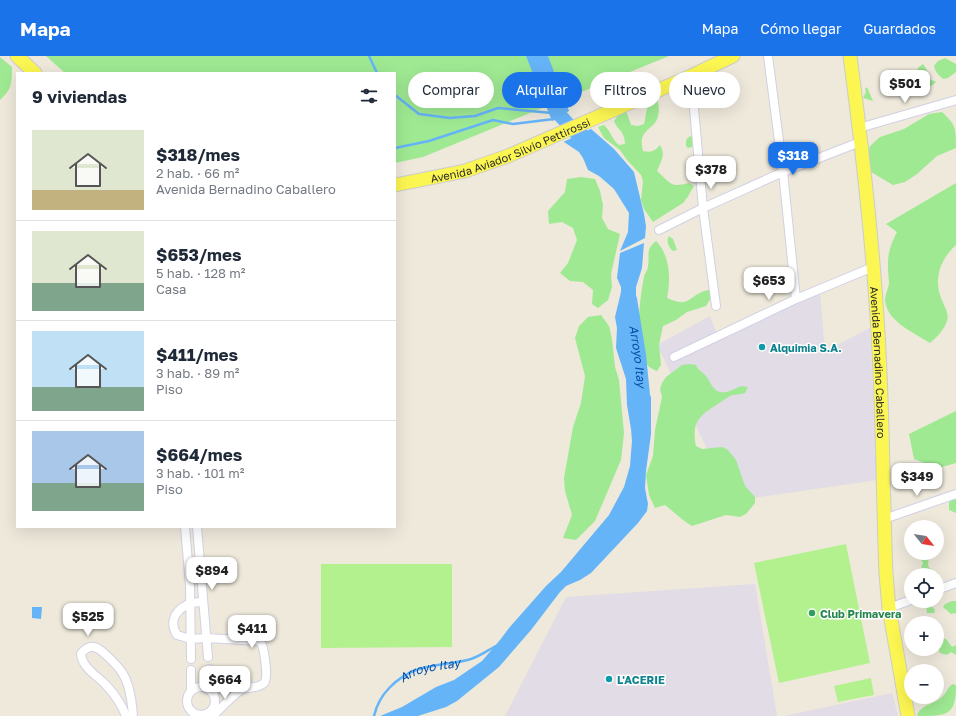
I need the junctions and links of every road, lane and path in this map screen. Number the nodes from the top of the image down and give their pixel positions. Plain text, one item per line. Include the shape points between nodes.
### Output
1 (17, 56) edge
2 (733, 56) edge
3 (768, 56) edge
4 (850, 56) edge
5 (34, 72) edge
6 (699, 72) edge
7 (669, 86) edge
8 (956, 100) edge
9 (694, 108) edge
10 (859, 128) junction
11 (860, 142) junction
12 (782, 172) junction
13 (396, 185) edge
14 (703, 208) junction
15 (659, 230) dead end
16 (873, 267) junction
17 (796, 299) junction
18 (716, 306) dead end
19 (674, 357) dead end
20 (956, 494) edge
21 (884, 519) junction
22 (185, 528) edge
23 (197, 528) edge
24 (956, 583) edge
25 (944, 587) edge
26 (203, 602) junction
27 (190, 603) junction
28 (904, 603) edge
29 (889, 608) junction
30 (206, 638) junction
31 (191, 639) junction
32 (208, 657) dead end
33 (191, 659) dead end
34 (209, 668) dead end
35 (191, 670) dead end
36 (242, 689) junction
37 (191, 691) junction
38 (211, 692) junction
39 (213, 713) edge
40 (196, 715) edge
41 (126, 716) edge
42 (133, 716) edge
43 (908, 716) edge

1 - 5 main road
2 - 6 main road, Avenida Aviador Silvio Pettirossi
3 - 12 street
4 - 10 main road, Avenida Bernadino Caballero
7 - 13 main road, Avenida Aviador Silvio Pettirossi via 508,156 465,171
8 - 10 street
9 - 14 street
10 - 11 main road, Avenida Bernadino Caballero
11 - 12 street
11 - 16 main road, Avenida Bernadino Caballero
12 - 14 street
12 - 17 street
14 - 15 street
14 - 18 street
16 - 17 street
16 - 21 main road, Avenida Bernadino Caballero via 879,352
17 - 19 street
20 - 21 street
21 - 29 main road, Avenida Bernadino Caballero
22 - 27 street
23 - 26 street
24 - 25 street
26 - 27 street
26 - 30 street
27 - 31 street
27 - 31 street via 178,612 172,622 172,628 177,635
28 - 29 street
29 - 43 main road, Avenida Bernadino Caballero
30 - 31 street
30 - 32 street
30 - 36 street via 260,640 264,648 266,679 260,686
31 - 33 street
34 - 38 street
35 - 37 street
36 - 38 street via 234,686 216,688
36 - 39 street
37 - 38 street via 206,688
37 - 40 street via 187,702 190,710
38 - 39 street via 215,701
39 - 40 street
41 - 42 street via 106,685 84,664 81,654 87,648 95,647 100,650 123,674 128,685

